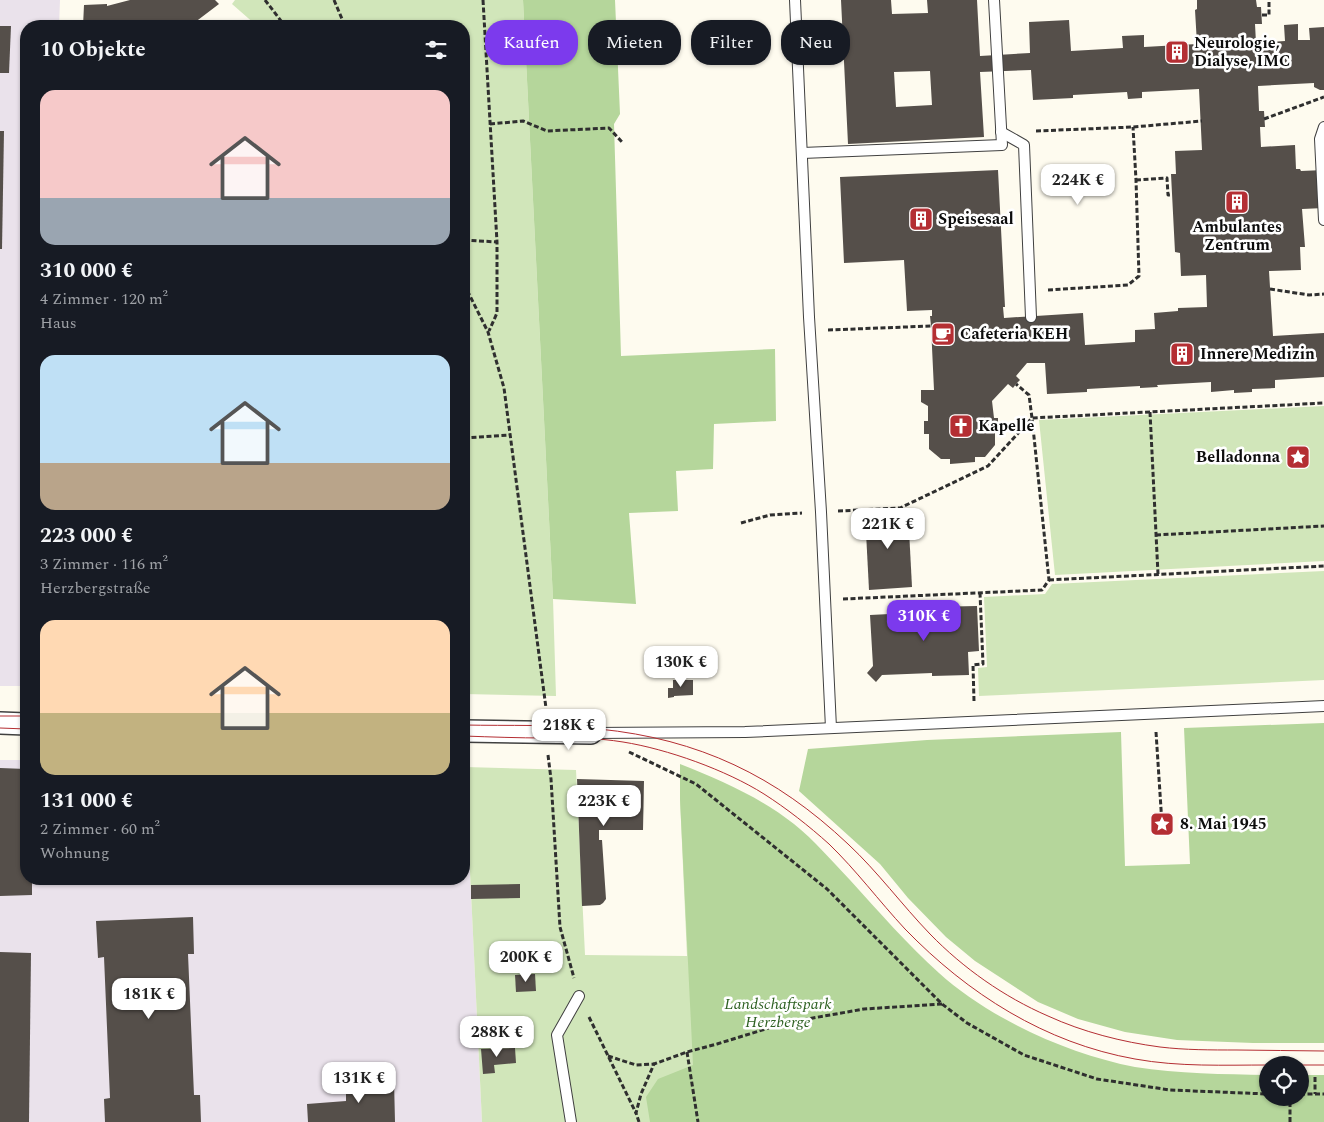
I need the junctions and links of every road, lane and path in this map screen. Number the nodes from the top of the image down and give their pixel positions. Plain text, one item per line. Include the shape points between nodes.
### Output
1 (264, 0) edge
2 (334, 0) edge
3 (483, 0) edge
4 (795, 0) edge
5 (994, 0) edge
6 (1268, 0) edge
7 (1262, 15) dead end
8 (280, 20) edge
9 (342, 20) edge
10 (796, 20) edge
11 (798, 65) edge
12 (1324, 97) edge
13 (1264, 119) dead end
14 (1202, 121) dead end
15 (490, 124) junction
16 (1133, 127) junction
17 (1324, 127) edge
18 (1001, 132) junction
19 (622, 142) dead end
20 (802, 153) junction
21 (1136, 180) junction
22 (1172, 195) dead end
23 (1324, 220) edge
24 (470, 240) edge
25 (497, 242) junction
26 (1270, 289) dead end
27 (1030, 291) junction
28 (1324, 294) edge
29 (470, 296) edge
30 (1031, 317) dead end
31 (931, 326) dead end
32 (810, 331) junction
33 (488, 332) junction
34 (1016, 384) dead end
35 (1324, 403) edge
36 (1150, 412) junction
37 (1032, 418) junction
38 (511, 435) junction
39 (470, 438) edge
40 (900, 508) dead end
41 (1324, 526) edge
42 (1156, 535) junction
43 (1324, 566) edge
44 (1158, 574) junction
45 (1049, 580) junction
46 (980, 593) junction
47 (825, 600) junction
48 (974, 701) dead end
49 (1324, 706) edge
50 (1155, 714) junction
51 (0, 723) edge
52 (20, 724) edge
53 (831, 728) junction
54 (470, 731) edge
55 (548, 732) junction
56 (591, 733) joint
57 (626, 751) dead end
58 (1162, 824) dead end
59 (579, 996) junction
60 (942, 1004) junction
61 (687, 1052) junction
62 (608, 1056) junction
63 (654, 1064) junction
64 (1315, 1077) dead end
65 (1259, 1094) edge
66 (1309, 1094) edge
67 (1315, 1094) junction
68 (1324, 1094) edge
69 (1290, 1106) edge
70 (636, 1113) junction
71 (571, 1122) edge
72 (639, 1122) edge
73 (698, 1122) edge
74 (1290, 1122) edge

1 - 8 path
2 - 9 path
3 - 15 path
4 - 10 lane
5 - 18 lane
6 - 7 path via 1269,15
11 - 20 lane
12 - 13 path
14 - 16 path
15 - 19 path via 524,121 547,131 609,128
15 - 25 path
16 - 18 path
16 - 21 path
17 - 23 lane via 1320,139
18 - 20 lane via 1002,145
18 - 27 lane via 1024,145
20 - 32 lane
21 - 22 path via 1167,178 1168,195
21 - 27 path via 1139,276 1128,285
24 - 25 path
25 - 33 path via 497,313
26 - 28 path
27 - 30 lane
29 - 33 path
31 - 32 path
32 - 47 lane
33 - 38 path via 504,388
34 - 37 path via 1030,395
35 - 36 path
36 - 37 path
36 - 42 path
37 - 40 path via 988,466
37 - 45 path
38 - 39 path
38 - 55 path
41 - 42 path
42 - 44 path
43 - 44 path
44 - 45 path
45 - 46 path via 1042,590
46 - 47 path
46 - 48 path via 984,664 973,665
47 - 53 lane
49 - 50 lane
50 - 53 lane
50 - 58 path
51 - 52 street
53 - 56 lane
54 - 55 street
55 - 56 street
55 - 59 path via 560,927
57 - 60 path via 696,784 827,889
59 - 62 path
59 - 71 lane via 557,1035
60 - 61 path via 864,1009 813,1018
60 - 65 path via 966,1023 1024,1054 1097,1079 1170,1090
61 - 63 path
61 - 73 path
62 - 63 path via 636,1065
62 - 70 path
63 - 70 path
64 - 67 path
66 - 67 path
67 - 68 path
69 - 74 path
70 - 72 path

